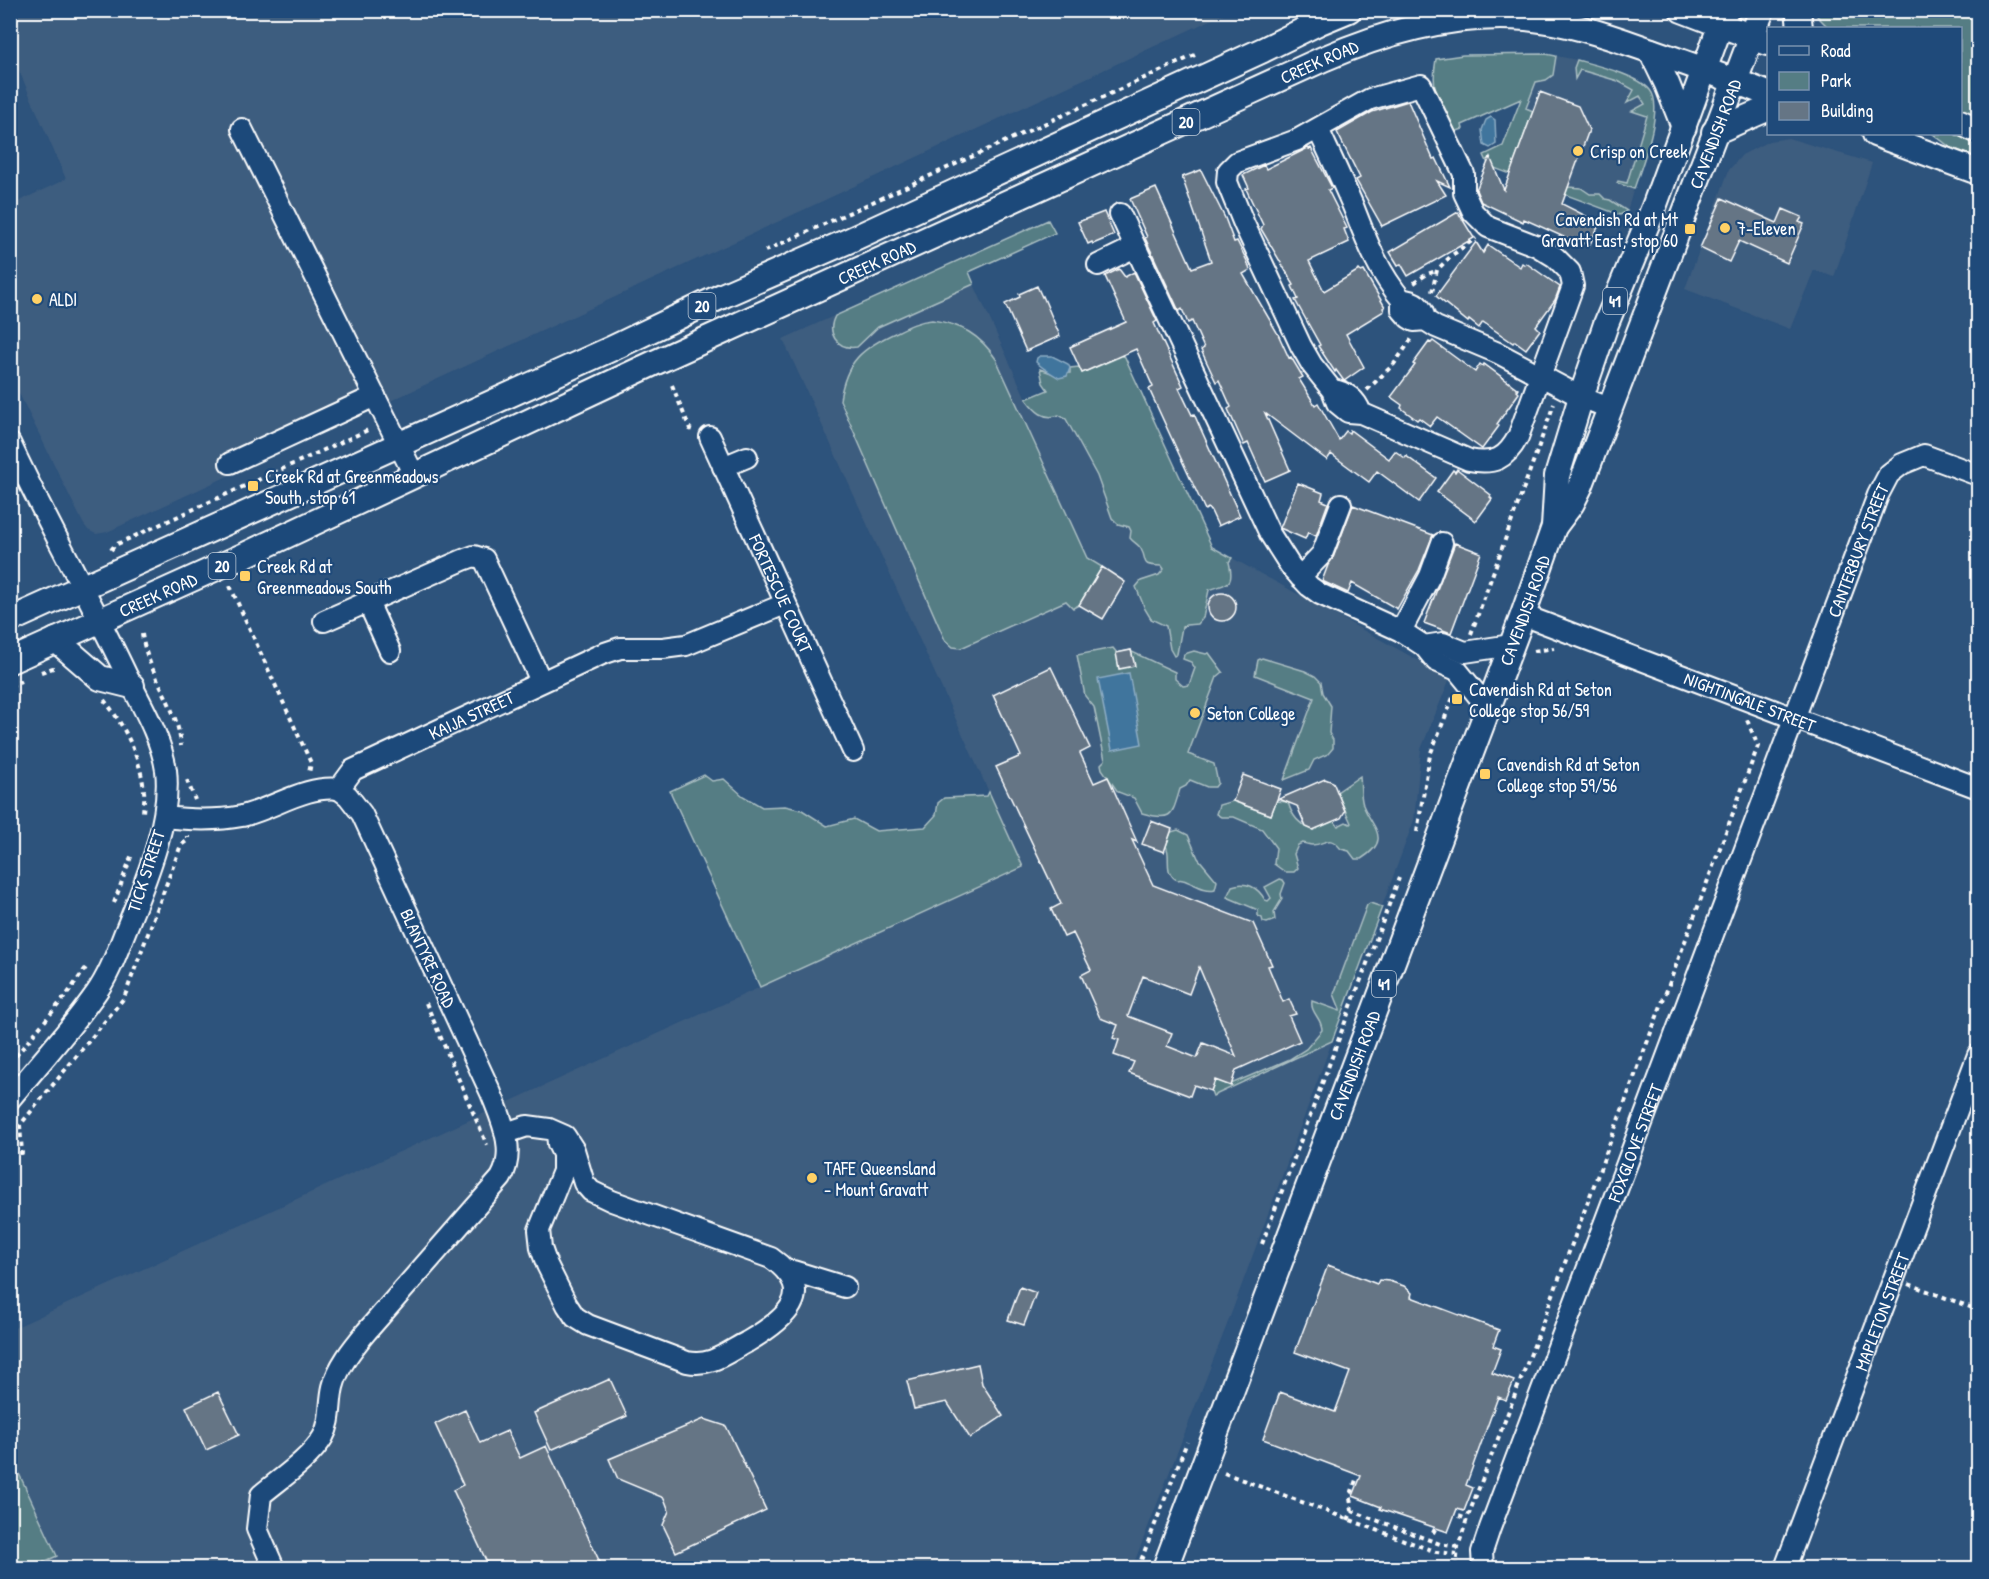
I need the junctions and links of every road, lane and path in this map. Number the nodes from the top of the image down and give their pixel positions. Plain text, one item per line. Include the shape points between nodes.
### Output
1 (1349, 10) edge
2 (1682, 10) edge
3 (1762, 10) edge
4 (1798, 10) edge
5 (1723, 18) edge
6 (1800, 27) edge
7 (1760, 40) edge
8 (1651, 51) junction
9 (1201, 53) dead end
10 (1705, 69) junction
11 (1735, 80) junction
12 (1767, 94) edge
13 (1767, 109) edge
14 (1962, 123) edge
15 (1684, 128) junction
16 (242, 129) dead end
17 (1318, 129) junction
18 (1978, 131) edge
19 (1714, 132) junction
20 (1878, 135) edge
21 (1978, 172) edge
22 (1120, 214) dead end
23 (1135, 247) junction
24 (765, 252) dead end
25 (1098, 265) dead end
26 (1541, 376) junction
27 (672, 385) dead end
28 (1571, 392) junction
29 (375, 396) junction
30 (1609, 408) junction
31 (710, 437) joint
32 (10, 443) edge
33 (399, 443) junction
34 (747, 457) dead end
35 (230, 463) dead end
36 (723, 467) junction
37 (1978, 474) edge
38 (414, 475) junction
39 (1341, 504) dead end
40 (1554, 527) junction
41 (1442, 543) dead end
42 (1300, 577) junction
43 (230, 586) dead end
44 (83, 587) junction
45 (369, 602) junction
46 (785, 604) junction
47 (1523, 615) junction
48 (10, 620) edge
49 (100, 620) junction
50 (324, 621) dead end
51 (1401, 631) junction
52 (142, 634) dead end
53 (56, 640) junction
54 (1562, 646) dead end
55 (1522, 648) junction
56 (390, 651) dead end
57 (1461, 661) junction
58 (62, 669) dead end
59 (18, 670) edge
60 (33, 676) dead end
61 (541, 681) junction
62 (10, 686) edge
63 (132, 686) junction
64 (102, 698) dead end
65 (1488, 708) junction
66 (1744, 717) dead end
67 (1794, 719) junction
68 (182, 749) dead end
69 (853, 751) dead end
70 (184, 773) dead end
71 (310, 781) dead end
72 (1978, 788) edge
73 (339, 789) junction
74 (204, 804) dead end
75 (164, 817) junction
76 (142, 819) dead end
77 (1414, 841) dead end
78 (134, 848) dead end
79 (1402, 871) dead end
80 (113, 905) dead end
81 (93, 956) dead end
82 (1978, 1055) edge
83 (10, 1064) edge
84 (10, 1099) edge
85 (506, 1133) junction
86 (557, 1133) junction
87 (1258, 1255) dead end
88 (786, 1271) junction
89 (1894, 1278) junction
90 (845, 1287) dead end
91 (1978, 1310) edge
92 (1188, 1439) dead end
93 (1224, 1473) dead end
94 (1357, 1477) dead end
95 (1352, 1511) junction
96 (1459, 1516) dead end
97 (1467, 1519) junction
98 (1348, 1520) junction
99 (1458, 1547) junction
100 (1457, 1554) junction
101 (274, 1569) edge
102 (1138, 1569) edge
103 (1165, 1569) edge
104 (1456, 1569) edge
105 (1483, 1569) edge
106 (1785, 1569) edge

1 - 33 main road, CREEK ROAD / 20
2 - 5 main road
3 - 7 main road, 41
4 - 6 main road
5 - 7 main road
5 - 10 main road, CAVENDISH ROAD / 41
7 - 11 main road, CAVENDISH ROAD / 41
8 - 10 main road, CREEK ROAD / 20
8 - 15 main road
8 - 38 main road, CREEK ROAD / 20 via 1581,28 1524,18 1458,19 1382,36 1323,59
9 - 24 path
10 - 11 main road, CREEK ROAD / 20
10 - 15 main road, CAVENDISH ROAD / 41
11 - 12 main road, CREEK ROAD / 20
11 - 19 main road, CAVENDISH ROAD / 41
13 - 19 main road
14 - 18 main road
15 - 28 main road, CAVENDISH ROAD / 41 via 1606,324
16 - 29 street
17 - 26 street via 1378,266 1402,300 1402,310 1408,318 1425,320
17 - 26 street via 1370,99 1421,85 1464,174 1464,193 1473,212 1488,227 1548,252 1570,272 1573,286
17 - 26 street via 1237,162 1228,171 1227,182 1301,346 1332,390 1350,397 1361,413 1469,460 1485,462 1511,450
19 - 30 main road, CAVENDISH ROAD / 41
20 - 21 main road
22 - 23 street
23 - 25 street
23 - 42 street via 1270,534
26 - 28 street
27 - 31 path via 690,429
28 - 30 street
28 - 40 main road, CAVENDISH ROAD / 41 via 1557,476
28 - 57 path
29 - 33 street
29 - 35 street
30 - 40 main road, CAVENDISH ROAD / 41 via 1580,486
31 - 36 street, FORTESCUE COURT
32 - 44 street, TICK STREET
33 - 38 street
33 - 44 main road, CREEK ROAD / 20
34 - 36 street
36 - 46 street, FORTESCUE COURT
37 - 67 street, CANTERBURY STREET via 1924,455 1889,474
38 - 49 main road, CREEK ROAD / 20
39 - 42 street via 1322,554
40 - 47 main road, CAVENDISH ROAD / 41
41 - 51 street via 1430,576
42 - 51 street via 1320,594
43 - 71 path via 311,763 307,774
44 - 48 main road, CREEK ROAD / 20
44 - 49 street, TICK STREET
45 - 50 street
45 - 56 street
45 - 61 street via 463,560 474,556 484,559
46 - 61 street, KAIJA STREET via 686,645 620,648
46 - 69 street, FORTESCUE COURT
47 - 55 main road, CAVENDISH ROAD / 41
47 - 67 street, NIGHTINGALE STREET
49 - 53 main road, CREEK ROAD / 20
49 - 63 street, TICK STREET
51 - 57 street via 1424,646 1436,661
52 - 68 path via 144,648 171,705
53 - 59 main road, CREEK ROAD / 20
53 - 63 main road via 100,678
54 - 55 path
55 - 57 street
55 - 65 main road, CAVENDISH ROAD / 41
57 - 65 street
57 - 77 path via 1452,683 1454,696 1430,755
58 - 60 path via 53,668
59 - 62 path
61 - 73 street, KAIJA STREET via 353,770
63 - 75 street, TICK STREET via 163,759 167,787
64 - 76 path via 138,760 144,792
65 - 103 main road, CAVENDISH ROAD / 41
66 - 97 path via 1758,746
67 - 72 street, NIGHTINGALE STREET
67 - 105 street, FOXGLOVE STREET via 1494,1517 1482,1552
70 - 74 path via 196,802
73 - 75 street via 324,787 242,816 198,820
73 - 85 street, BLANTYRE ROAD via 362,814 463,1030
75 - 84 street, TICK STREET via 146,880 98,992
78 - 80 path
79 - 87 path
81 - 83 path
82 - 89 street, MAPLETON STREET
85 - 86 street via 527,1126
85 - 101 street, BLANTYRE ROAD via 507,1167 501,1178 350,1353 336,1377 329,1421 322,1438 261,1495 257,1529
86 - 88 street via 570,1142 582,1178 591,1191 771,1258
86 - 88 street via 563,1171 539,1230 547,1266 575,1317 594,1328 687,1362 706,1363 772,1328 785,1315 795,1290
88 - 90 street
89 - 91 path
89 - 106 street, MAPLETON STREET
92 - 102 path
93 - 98 path
94 - 95 path via 1350,1497
95 - 98 path
95 - 99 path
96 - 97 path
97 - 99 path
98 - 100 path via 1436,1552
99 - 100 path
100 - 104 path

